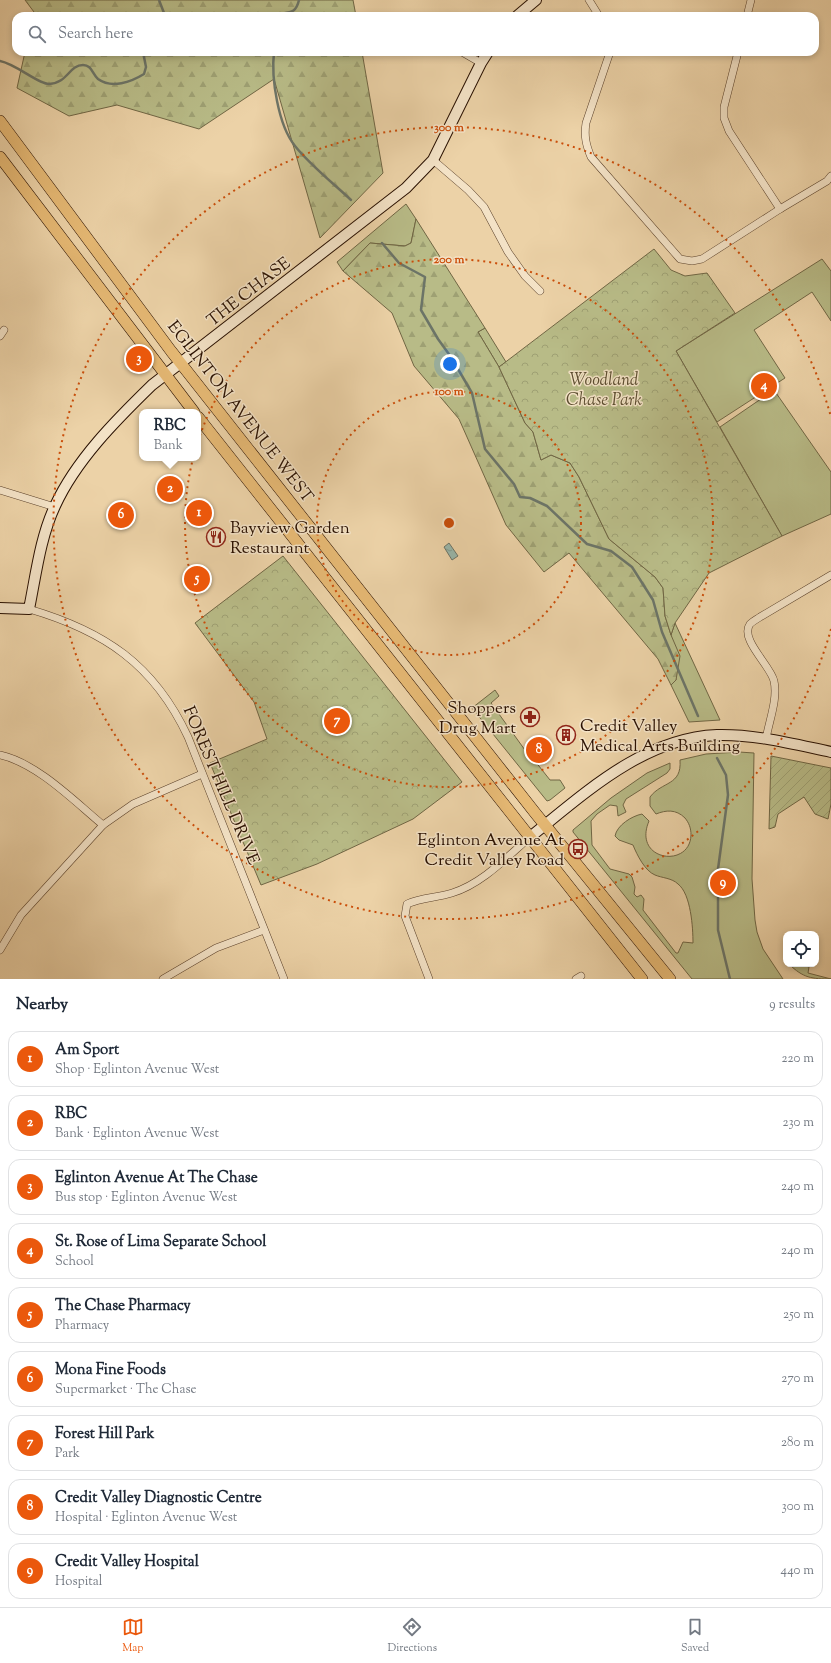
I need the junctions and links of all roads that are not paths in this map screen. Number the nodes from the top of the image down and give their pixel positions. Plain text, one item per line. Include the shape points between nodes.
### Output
1 (536, 0) edge
2 (589, 0) edge
3 (751, 0) edge
4 (522, 12) edge
5 (596, 12) edge
6 (748, 12) edge
7 (469, 56) edge
8 (485, 56) edge
9 (609, 56) edge
10 (737, 56) edge
11 (481, 63) junction
12 (0, 121) edge
13 (0, 157) edge
14 (433, 160) junction
15 (831, 176) edge
16 (780, 209) junction
17 (540, 292) dead end
18 (181, 363) junction
19 (166, 375) junction
20 (192, 409) edge
21 (201, 421) edge
22 (0, 490) edge
23 (55, 507) junction
24 (831, 575) edge
25 (0, 608) edge
26 (29, 610) junction
27 (766, 739) junction
28 (831, 752) edge
29 (0, 755) edge
30 (202, 774) junction
31 (103, 825) junction
32 (545, 825) junction
33 (530, 837) junction
34 (264, 930) junction
35 (0, 950) edge
36 (163, 979) edge
37 (284, 979) edge
38 (429, 979) edge
39 (642, 979) edge
40 (670, 979) edge

1 - 4 street
2 - 5 street
3 - 6 street
7 - 11 street
8 - 11 street, THE CHASE
9 - 16 street via 586,123 584,135 587,147 591,157 680,259 702,259
10 - 16 street via 724,107 724,118 729,132
11 - 14 street, THE CHASE
12 - 18 main road, EGLINTON AVENUE WEST
13 - 19 main road
14 - 17 street via 468,190 484,208 508,252
14 - 18 street, THE CHASE via 387,204
15 - 16 street via 827,182
18 - 19 street, THE CHASE
18 - 32 main road, EGLINTON AVENUE WEST
19 - 20 main road
19 - 23 street, THE CHASE via 130,406 103,437 77,469
21 - 33 main road
22 - 23 street
23 - 26 street, THE CHASE via 44,538
24 - 27 street via 760,616 750,625 748,634 774,680 775,692
25 - 26 street, FOREST HILL DRIVE
26 - 30 street, FOREST HILL DRIVE via 97,635 132,660 156,685 172,707 188,737
27 - 28 street
27 - 32 street via 716,735 692,738 667,746 607,777
29 - 31 street via 22,762 35,770
30 - 31 street via 133,804
30 - 34 street, FOREST HILL DRIVE
31 - 35 street via 21,915
32 - 33 street
32 - 40 main road, EGLINTON AVENUE WEST
33 - 38 street via 481,879 452,893 419,899 407,904 405,916
33 - 39 main road
34 - 36 street via 216,948
34 - 37 street, FOREST HILL DRIVE

